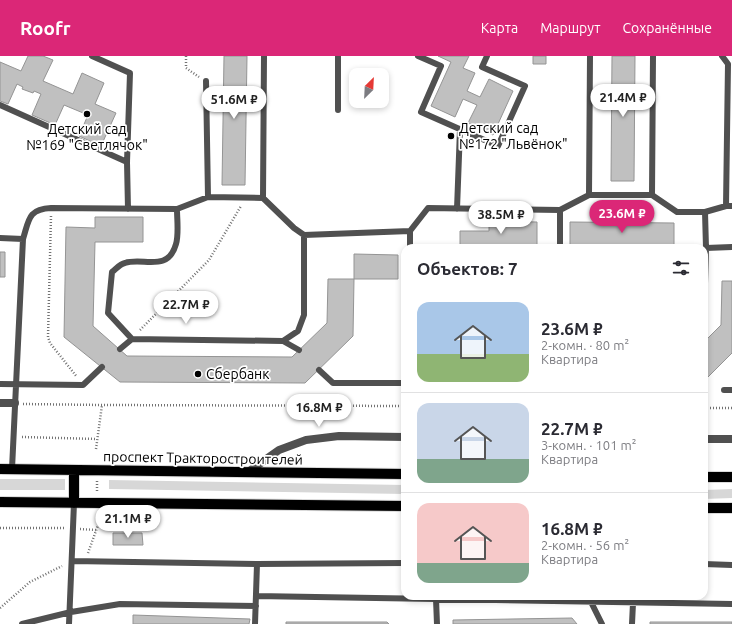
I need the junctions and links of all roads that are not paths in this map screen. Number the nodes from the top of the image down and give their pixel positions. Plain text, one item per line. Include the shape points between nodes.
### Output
1 (92, 56) edge
2 (264, 56) edge
3 (338, 56) edge
4 (418, 56) edge
5 (487, 56) edge
6 (590, 56) edge
7 (653, 56) edge
8 (722, 56) edge
9 (206, 81) road end
10 (0, 105) edge
11 (338, 110) dead end
12 (460, 129) junction
13 (127, 162) junction
14 (590, 195) junction
15 (652, 195) junction
16 (208, 197) junction
17 (263, 198) junction
18 (729, 206) edge
19 (128, 209) junction
20 (457, 209) junction
21 (177, 210) junction
22 (560, 210) junction
23 (705, 212) junction
24 (410, 231) junction
25 (304, 235) junction
26 (0, 238) edge
27 (23, 239) junction
28 (410, 244) edge
29 (560, 244) edge
30 (706, 244) edge
31 (732, 247) edge
32 (708, 248) edge
33 (132, 339) junction
34 (284, 341) junction
35 (120, 349) dead end
36 (299, 350) dead end
37 (102, 367) dead end
38 (319, 370) dead end
39 (401, 383) edge
40 (0, 384) edge
41 (15, 384) junction
42 (724, 390) dead end
43 (732, 390) edge
44 (0, 403) edge
45 (14, 403) junction
46 (401, 437) edge
47 (708, 439) edge
48 (732, 439) edge
49 (0, 469) edge
50 (12, 469) junction
51 (74, 470) junction
52 (248, 472) junction
53 (401, 474) edge
54 (708, 477) edge
55 (732, 477) edge
56 (0, 502) edge
57 (74, 503) junction
58 (401, 506) edge
59 (708, 508) edge
60 (732, 508) edge
61 (72, 561) junction
62 (401, 563) edge
63 (256, 564) junction
64 (708, 564) edge
65 (732, 565) edge
66 (256, 596) junction
67 (401, 598) edge
68 (436, 600) edge
69 (488, 600) edge
70 (602, 600) edge
71 (614, 600) edge
72 (591, 602) junction
73 (633, 603) junction
74 (732, 604) edge
75 (256, 606) junction
76 (71, 612) junction
77 (22, 624) edge
78 (69, 624) edge
79 (255, 624) edge
80 (437, 624) edge
81 (602, 624) edge
82 (632, 624) edge

1 - 13 lane via 130,73
2 - 17 lane
3 - 11 lane
4 - 12 lane via 441,66 421,112
5 - 12 lane via 482,67 525,86 498,146
6 - 14 lane
7 - 15 lane
8 - 18 lane via 728,64
9 - 16 lane
10 - 13 lane
12 - 20 lane
13 - 19 lane
14 - 15 lane
14 - 22 lane
15 - 23 lane via 677,212
16 - 17 lane
16 - 21 lane
17 - 25 lane
18 - 23 lane
19 - 21 lane
19 - 27 lane via 41,208 29,219
20 - 22 lane
20 - 24 lane via 428,208
21 - 33 lane via 176,242 168,259 125,263 112,272 108,313
22 - 29 lane
23 - 30 lane
24 - 25 lane
24 - 28 lane
25 - 34 lane via 304,314 298,331
26 - 27 lane
27 - 41 lane
31 - 32 lane
33 - 34 lane
33 - 35 lane
34 - 36 lane
37 - 41 lane via 83,385
38 - 39 lane via 333,383
40 - 41 lane
41 - 45 lane
42 - 43 lane
44 - 45 street
45 - 50 lane
46 - 52 street via 338,436 306,440 279,450
47 - 48 street
49 - 50 main road, проспект Тракторостроителей
50 - 51 main road, проспект Тракторостроителей
51 - 52 main road, проспект Тракторостроителей
51 - 57 main road
52 - 53 main road, проспект Тракторостроителей
54 - 55 main road
56 - 57 main road
57 - 58 main road
57 - 61 lane
59 - 60 main road
61 - 63 lane
61 - 76 lane
62 - 63 lane
63 - 66 lane
64 - 65 lane
66 - 67 lane
66 - 75 lane
68 - 80 lane
69 - 72 lane
70 - 72 lane
71 - 73 lane
72 - 81 lane
73 - 74 lane
73 - 82 lane
75 - 76 lane via 120,604
75 - 79 lane
76 - 77 lane
76 - 78 lane

